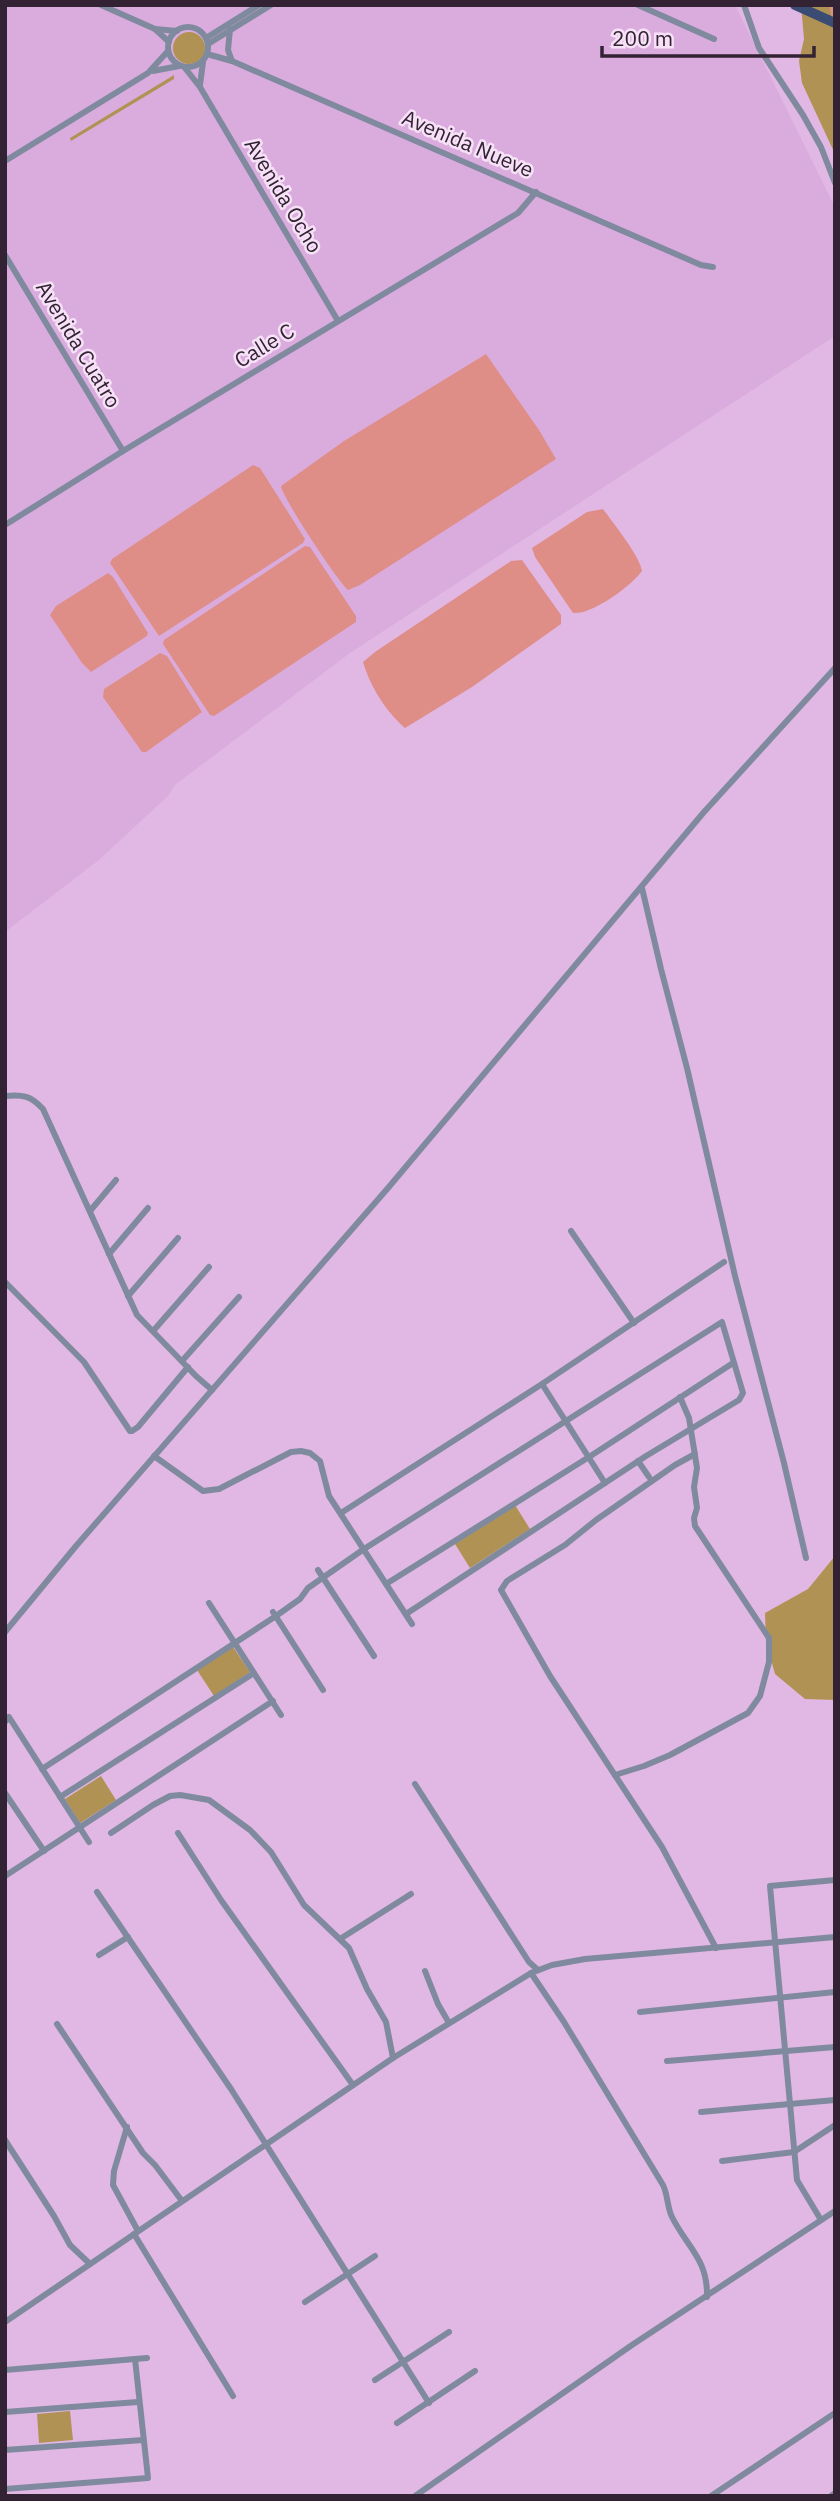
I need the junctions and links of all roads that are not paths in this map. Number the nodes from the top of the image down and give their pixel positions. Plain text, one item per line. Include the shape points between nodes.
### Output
1 (101, 5) edge
2 (259, 5) edge
3 (271, 5) edge
4 (638, 5) edge
5 (744, 5) edge
6 (795, 5) edge
7 (231, 23) junction
8 (835, 23) edge
9 (155, 29) junction
10 (177, 31) junction
11 (229, 31) junction
12 (713, 38) dead end
13 (207, 41) junction
14 (169, 42) junction
15 (168, 51) junction
16 (207, 54) junction
17 (232, 61) junction
18 (203, 62) junction
19 (182, 67) junction
20 (148, 73) junction
21 (200, 87) junction
22 (5, 161) edge
23 (835, 183) edge
24 (536, 192) junction
25 (5, 255) edge
26 (713, 267) dead end
27 (338, 321) junction
28 (123, 451) junction
29 (5, 525) edge
30 (835, 668) edge
31 (642, 888) junction
32 (5, 1097) edge
33 (116, 1180) dead end
34 (148, 1208) dead end
35 (90, 1211) junction
36 (571, 1231) dead end
37 (178, 1238) dead end
38 (109, 1254) junction
39 (724, 1262) dead end
40 (209, 1267) dead end
41 (5, 1282) edge
42 (128, 1296) junction
43 (239, 1297) dead end
44 (634, 1323) junction
45 (154, 1330) junction
46 (182, 1361) junction
47 (733, 1363) junction
48 (188, 1367) junction
49 (542, 1384) junction
50 (212, 1390) junction
51 (680, 1397) junction
52 (567, 1422) junction
53 (690, 1429) junction
54 (695, 1454) junction
55 (155, 1456) junction
56 (589, 1457) junction
57 (638, 1461) junction
58 (649, 1477) dead end
59 (605, 1483) junction
60 (341, 1513) junction
61 (364, 1549) junction
62 (806, 1558) dead end
63 (318, 1570) dead end
64 (323, 1578) junction
65 (386, 1584) junction
66 (209, 1603) dead end
67 (274, 1614) junction
68 (406, 1614) junction
69 (412, 1624) dead end
70 (5, 1632) edge
71 (234, 1644) junction
72 (374, 1656) dead end
73 (254, 1673) junction
74 (323, 1690) dead end
75 (272, 1702) junction
76 (281, 1715) dead end
77 (6, 1721) edge
78 (42, 1769) junction
79 (615, 1775) junction
80 (415, 1784) dead end
81 (5, 1793) edge
82 (60, 1797) junction
83 (79, 1828) junction
84 (111, 1833) dead end
85 (178, 1833) dead end
86 (89, 1842) dead end
87 (44, 1850) junction
88 (6, 1873) edge
89 (835, 1880) edge
90 (97, 1892) dead end
91 (411, 1894) dead end
92 (128, 1937) junction
93 (835, 1937) edge
94 (340, 1939) junction
95 (774, 1943) junction
96 (716, 1948) junction
97 (99, 1955) dead end
98 (425, 1971) dead end
99 (535, 1972) junction
100 (835, 1992) edge
101 (779, 1996) junction
102 (640, 2012) dead end
103 (449, 2023) junction
104 (57, 2024) dead end
105 (835, 2047) edge
106 (784, 2053) junction
107 (393, 2058) junction
108 (667, 2061) dead end
109 (353, 2085) junction
110 (835, 2100) edge
111 (789, 2106) junction
112 (701, 2112) dead end
113 (835, 2124) edge
114 (127, 2127) junction
115 (5, 2140) edge
116 (266, 2145) junction
117 (793, 2152) junction
118 (722, 2161) dead end
119 (182, 2201) junction
120 (835, 2211) edge
121 (821, 2220) junction
122 (136, 2233) junction
123 (375, 2256) dead end
124 (90, 2264) junction
125 (348, 2273) junction
126 (707, 2297) junction
127 (304, 2302) dead end
128 (5, 2322) edge
129 (449, 2332) dead end
130 (147, 2358) dead end
131 (135, 2360) junction
132 (403, 2360) junction
133 (5, 2370) edge
134 (475, 2371) dead end
135 (375, 2380) dead end
136 (233, 2396) dead end
137 (138, 2402) junction
138 (429, 2403) junction
139 (5, 2412) edge
140 (835, 2413) edge
141 (397, 2423) dead end
142 (143, 2440) junction
143 (5, 2450) edge
144 (5, 2489) edge
145 (415, 2496) edge
146 (711, 2496) edge

1 - 9 street
2 - 7 street
3 - 11 street
4 - 12 street
5 - 23 street via 759,48 803,115
6 - 8 highway
7 - 11 street
7 - 13 street
9 - 10 street
9 - 14 street
10 - 13 street via 191,27
10 - 14 street
11 - 13 street
11 - 17 street
13 - 16 street
14 - 15 street
15 - 19 street
15 - 20 street
16 - 17 street, Avenida Nueve
16 - 18 street
17 - 24 street, Avenida Nueve
18 - 19 street
18 - 21 street
19 - 20 street
19 - 21 street, Avenida Ocho
20 - 22 street
21 - 27 street, Avenida Ocho
24 - 26 street, Avenida Nueve
24 - 27 street, Calle C via 518,213
25 - 28 street, Avenida Cuatro
27 - 28 street, Calle C
28 - 29 street, Calle C
30 - 31 street via 704,812
31 - 50 street
31 - 62 street
32 - 35 street via 28,1096 43,1109
33 - 35 street
34 - 38 street
35 - 38 street
36 - 44 street
37 - 42 street
38 - 42 street
39 - 44 street
40 - 45 street
41 - 48 street via 84,1362 132,1432
42 - 45 street via 137,1315
43 - 46 street
44 - 49 street
45 - 46 street
46 - 48 street
47 - 51 street
47 - 52 street via 722,1322
47 - 53 street via 741,1397
48 - 50 street
49 - 52 street
49 - 60 street
50 - 55 street
51 - 53 street
51 - 56 street
52 - 56 street
52 - 61 street
53 - 54 street
53 - 57 street
54 - 79 street via 695,1526 769,1638 769,1662 760,1696 748,1713 670,1755
54 - 79 street via 502,1587 550,1676
55 - 60 street via 209,1492 291,1452 310,1453 320,1461 329,1496
55 - 70 street
56 - 59 street
56 - 65 street
57 - 58 street
57 - 59 street
59 - 68 street
60 - 61 street
61 - 64 street
61 - 65 street
63 - 64 street
64 - 67 street
64 - 72 street
65 - 68 street
66 - 71 street
67 - 71 street
67 - 74 street
68 - 69 street
71 - 73 street
71 - 78 street
73 - 75 street
73 - 82 street
75 - 76 street
75 - 83 street
77 - 78 street via 9,1717
78 - 82 street
79 - 96 street via 662,1847
80 - 99 street
81 - 87 street
82 - 83 street
83 - 86 street
83 - 87 street
84 - 94 street via 170,1796 209,1800 271,1852 304,1905
85 - 109 street
87 - 88 street
89 - 95 street via 770,1886
90 - 92 street
91 - 94 street
92 - 97 street
92 - 116 street
93 - 95 street
94 - 107 street via 349,1948 386,2022
95 - 96 street
95 - 101 street
96 - 99 street via 585,1959
98 - 103 street
99 - 103 street
99 - 126 street via 663,2185 670,2215 698,2255
100 - 101 street
101 - 102 street
101 - 106 street
103 - 107 street
104 - 114 street
105 - 106 street
106 - 108 street
106 - 111 street
107 - 109 street
109 - 116 street
110 - 111 street
111 - 112 street
111 - 117 street
113 - 117 street
114 - 119 street
114 - 122 street via 113,2185
115 - 124 street via 70,2245
116 - 119 street
116 - 125 street
117 - 118 street
117 - 121 street via 797,2180
119 - 122 street
120 - 121 street
121 - 126 street
122 - 124 street
122 - 136 street
123 - 125 street
124 - 128 street
125 - 127 street
125 - 132 street
126 - 145 street
129 - 132 street
130 - 131 street
131 - 133 street
131 - 137 street
132 - 135 street
132 - 138 street
134 - 138 street
137 - 139 street
137 - 142 street
138 - 141 street
140 - 146 street
142 - 143 street
142 - 144 street via 148,2478

